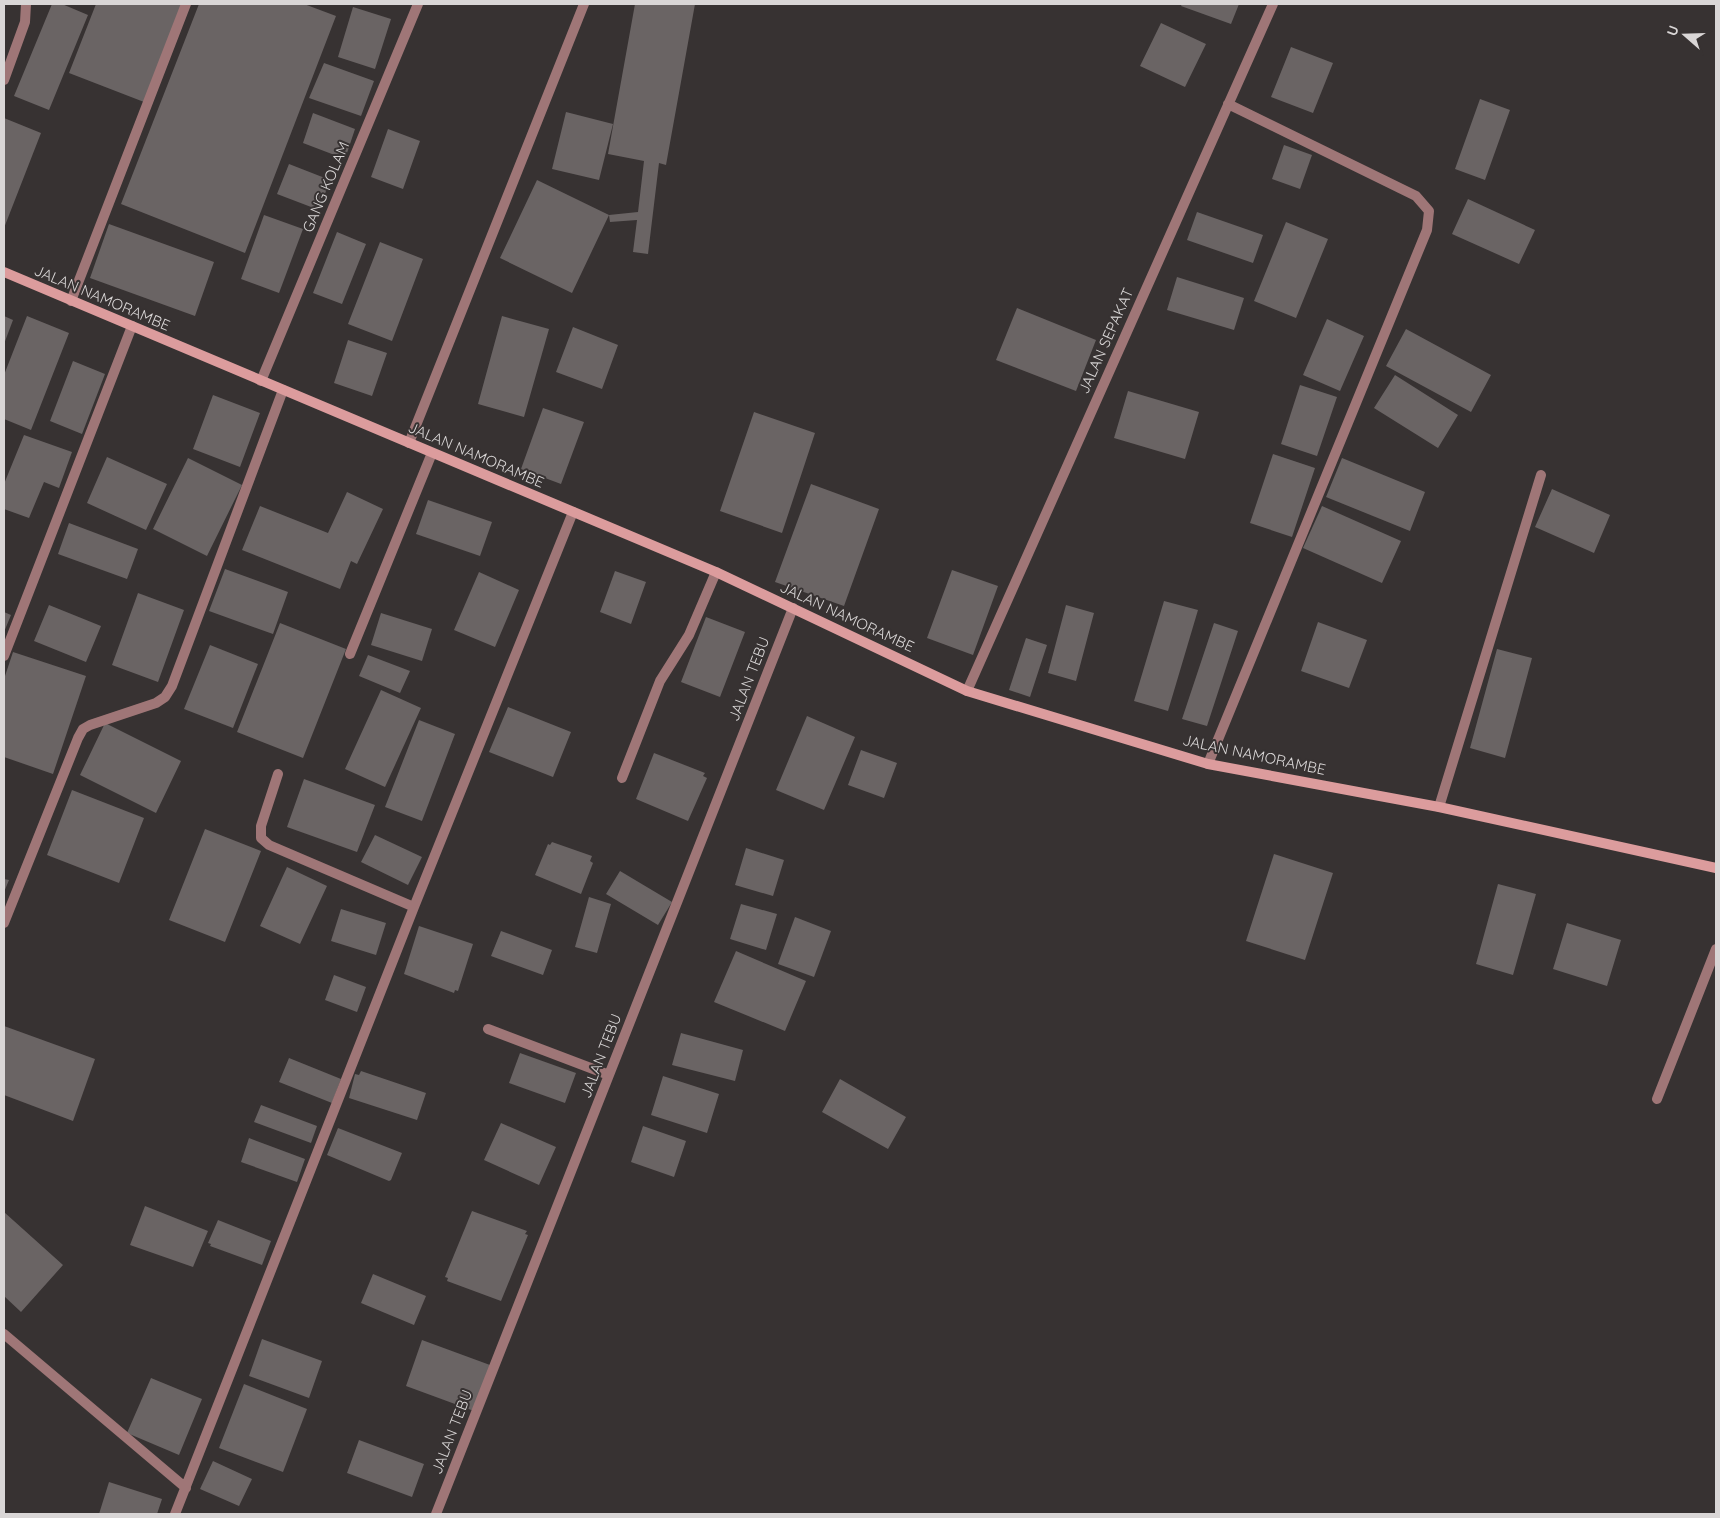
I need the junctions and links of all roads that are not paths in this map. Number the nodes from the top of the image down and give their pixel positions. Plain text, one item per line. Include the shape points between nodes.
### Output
1 (26, 4) edge
2 (186, 4) edge
3 (418, 4) edge
4 (584, 4) edge
5 (1273, 4) edge
6 (4, 80) edge
7 (1228, 104) junction
8 (4, 272) edge
9 (71, 301) junction
10 (132, 326) junction
11 (261, 381) junction
12 (283, 390) junction
13 (409, 443) junction
14 (432, 453) junction
15 (1541, 475) dead end
16 (573, 512) junction
17 (716, 572) junction
18 (793, 608) junction
19 (350, 654) dead end
20 (4, 656) edge
21 (967, 691) junction
22 (1208, 764) junction
23 (278, 774) dead end
24 (622, 778) dead end
25 (1439, 807) junction
26 (1716, 868) edge
27 (414, 907) junction
28 (4, 923) edge
29 (1716, 949) edge
30 (488, 1030) dead end
31 (609, 1075) junction
32 (1657, 1099) dead end
33 (4, 1334) edge
34 (186, 1488) junction
35 (175, 1514) edge
36 (436, 1514) edge

1 - 6 street via 25,22
2 - 9 street
3 - 11 street, GANG KOLAM
4 - 13 street
5 - 7 street, JALAN SEPAKAT
7 - 21 street, JALAN SEPAKAT
7 - 22 street via 1416,196 1429,211 1427,230
8 - 9 street, JALAN NAMORAMBE
9 - 10 street, JALAN NAMORAMBE
10 - 11 street, JALAN NAMORAMBE
10 - 20 street
11 - 12 street, JALAN NAMORAMBE
12 - 13 street, JALAN NAMORAMBE
12 - 28 street via 172,686 156,703 83,729
13 - 14 street, JALAN NAMORAMBE
14 - 16 street, JALAN NAMORAMBE
14 - 19 street
15 - 25 street
16 - 17 street, JALAN NAMORAMBE
16 - 27 street
17 - 18 street, JALAN NAMORAMBE
17 - 24 street via 689,635 660,680
18 - 21 street, JALAN NAMORAMBE
18 - 31 street, JALAN TEBU
21 - 22 street, JALAN NAMORAMBE
22 - 25 street, JALAN NAMORAMBE
23 - 27 street via 261,826 261,838 269,845
25 - 26 street, JALAN NAMORAMBE
27 - 34 street
29 - 32 street
30 - 31 street
31 - 36 street, JALAN TEBU
33 - 34 street
34 - 35 street

